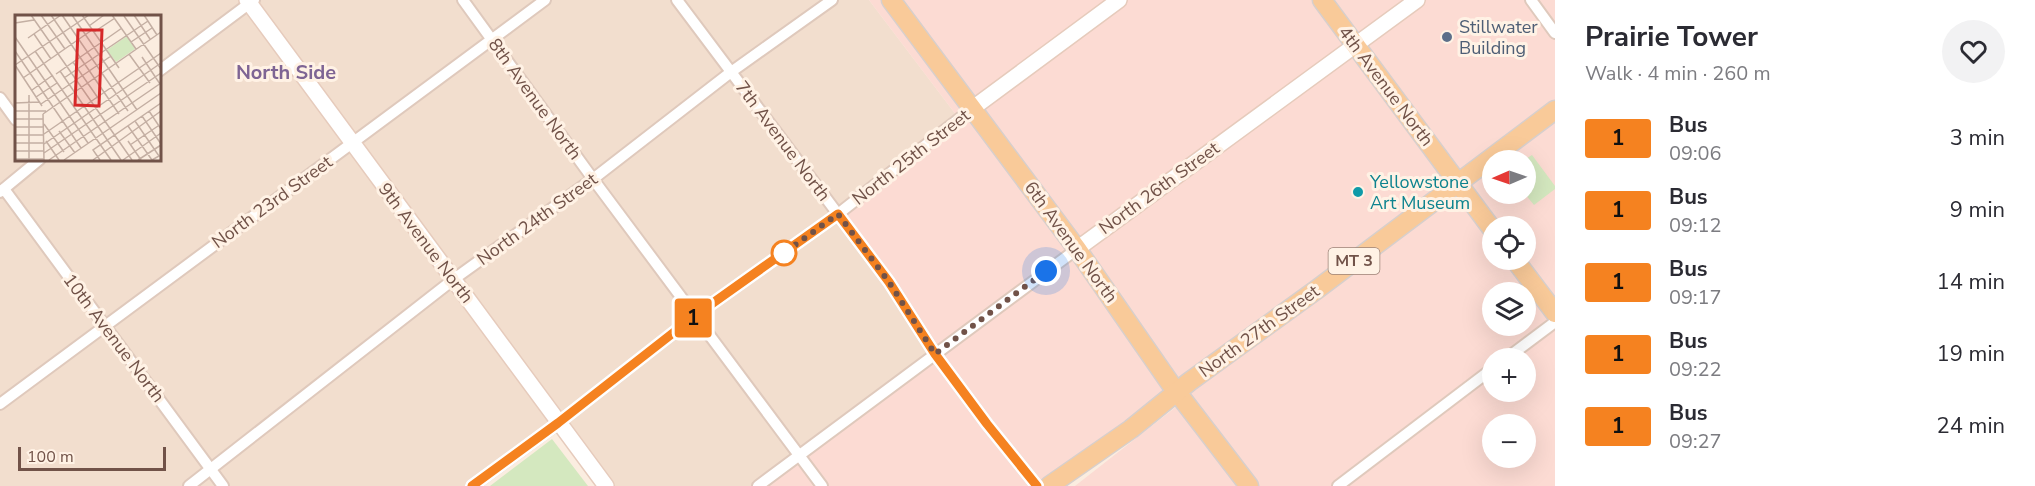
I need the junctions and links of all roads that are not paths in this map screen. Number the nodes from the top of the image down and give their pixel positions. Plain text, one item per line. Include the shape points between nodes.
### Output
1 (463, 0) edge
2 (545, 0) edge
3 (677, 0) edge
4 (832, 0) edge
5 (891, 0) edge
6 (1119, 0) edge
7 (1323, 0) edge
8 (1417, 0) edge
9 (1531, 0) edge
10 (250, 1) edge
11 (1555, 33) edge
12 (492, 39) junction
13 (1355, 46) junction
14 (160, 70) edge
15 (731, 72) junction
16 (0, 98) edge
17 (973, 108) junction
18 (1555, 110) edge
19 (15, 119) edge
20 (352, 143) junction
21 (39, 160) edge
22 (593, 179) junction
23 (1459, 182) junction
24 (2, 191) edge
25 (838, 214) junction
26 (1483, 216) edge
27 (1077, 249) junction
28 (1522, 270) edge
29 (454, 279) junction
30 (1555, 314) edge
31 (696, 315) junction
32 (1555, 322) edge
33 (104, 326) junction
34 (1520, 348) edge
35 (935, 354) junction
36 (1482, 377) edge
37 (1177, 392) junction
38 (0, 405) edge
39 (558, 423) junction
40 (800, 455) junction
41 (212, 470) junction
42 (189, 486) edge
43 (223, 486) edge
44 (472, 486) edge
45 (606, 486) edge
46 (758, 486) edge
47 (822, 486) edge
48 (1037, 486) edge
49 (1049, 486) edge
50 (1249, 486) edge
51 (1338, 486) edge

1 - 12 street, 8th Avenue North
2 - 12 street, North 23rd Street
3 - 15 street, 7th Avenue North
4 - 15 street, North 24th Street
5 - 17 main road, 6th Avenue North
6 - 17 street, North 25th Street
7 - 13 main road, 4th Avenue North
8 - 13 street, North 26th Street
9 - 11 street
10 - 14 street
10 - 20 street, 9th Avenue North
12 - 20 street, North 23rd Street
12 - 22 street, 8th Avenue North
13 - 23 main road, 4th Avenue North
13 - 27 street, North 26th Street
15 - 22 street, North 24th Street
15 - 25 street, 7th Avenue North
16 - 19 street
17 - 25 street, North 25th Street
17 - 27 main road, 6th Avenue North
18 - 23 main road, North 27th Street / MT 3
20 - 29 street, 9th Avenue North
20 - 33 street, North 23rd Street
21 - 24 street
22 - 29 street, North 24th Street
22 - 31 street, 8th Avenue North
23 - 26 main road, 4th Avenue North
23 - 37 main road, North 27th Street / MT 3
24 - 33 street, 10th Avenue North
25 - 31 street, North 25th Street
25 - 35 street, 7th Avenue North via 889,282
27 - 35 street, North 26th Street
27 - 37 main road, 6th Avenue North
28 - 30 main road
29 - 39 street, 9th Avenue North
29 - 41 street, North 24th Street
31 - 39 street, North 25th Street
31 - 40 street, 8th Avenue North
32 - 34 street
33 - 38 street, North 23rd Street
33 - 41 street, 10th Avenue North
35 - 40 street, North 26th Street
35 - 48 street, 7th Avenue North
36 - 51 street
37 - 49 main road, North 27th Street / MT 3
37 - 50 main road, 6th Avenue North
39 - 44 street, North 25th Street
39 - 45 street, 9th Avenue North
40 - 46 street, North 26th Street
40 - 47 street, 8th Avenue North
41 - 42 street, North 24th Street
41 - 43 street, 10th Avenue North

